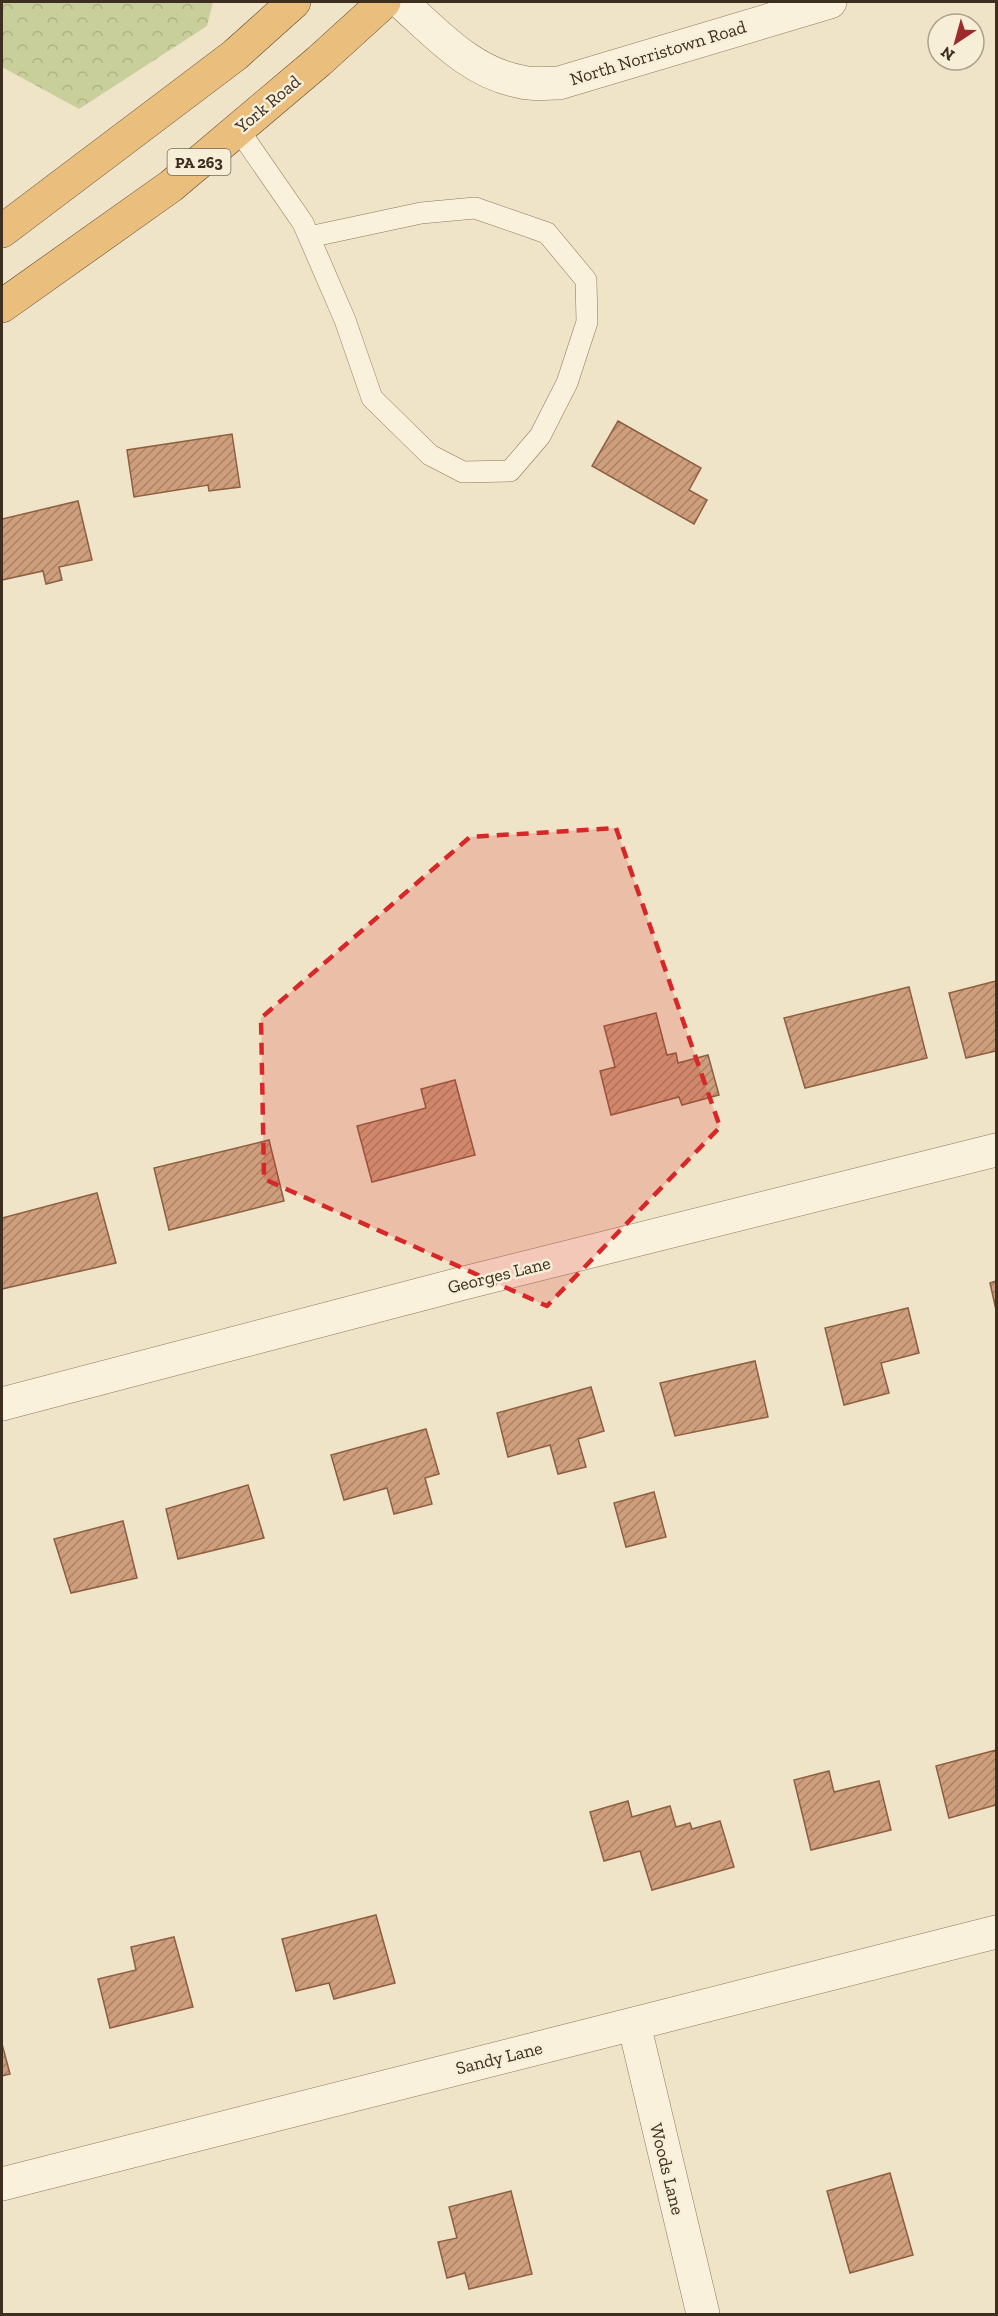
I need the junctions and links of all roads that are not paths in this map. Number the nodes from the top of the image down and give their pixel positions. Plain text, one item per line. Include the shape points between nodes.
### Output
1 (294, 2) edge
2 (384, 2) edge
3 (401, 2) edge
4 (830, 2) edge
5 (238, 129) junction
6 (2, 231) edge
7 (309, 237) junction
8 (2, 306) edge
9 (996, 1150) edge
10 (2, 1404) edge
11 (996, 1932) edge
12 (634, 2024) junction
13 (2, 2184) edge
14 (703, 2314) edge

1 - 6 highway via 235,55
2 - 5 highway, York Road / PA 263
3 - 4 street, North Norristown Road via 460,55 490,74 524,83 559,83
5 - 7 lane
5 - 8 highway, York Road / PA 263 via 171,186
7 - 7 lane via 345,320 372,398 430,454 463,472 510,471 540,436 567,383 587,322 586,280 567,256 547,234 475,208 421,213
9 - 10 street, Georges Lane
11 - 12 street, Sandy Lane
12 - 13 street, Sandy Lane
12 - 14 street, Woods Lane

